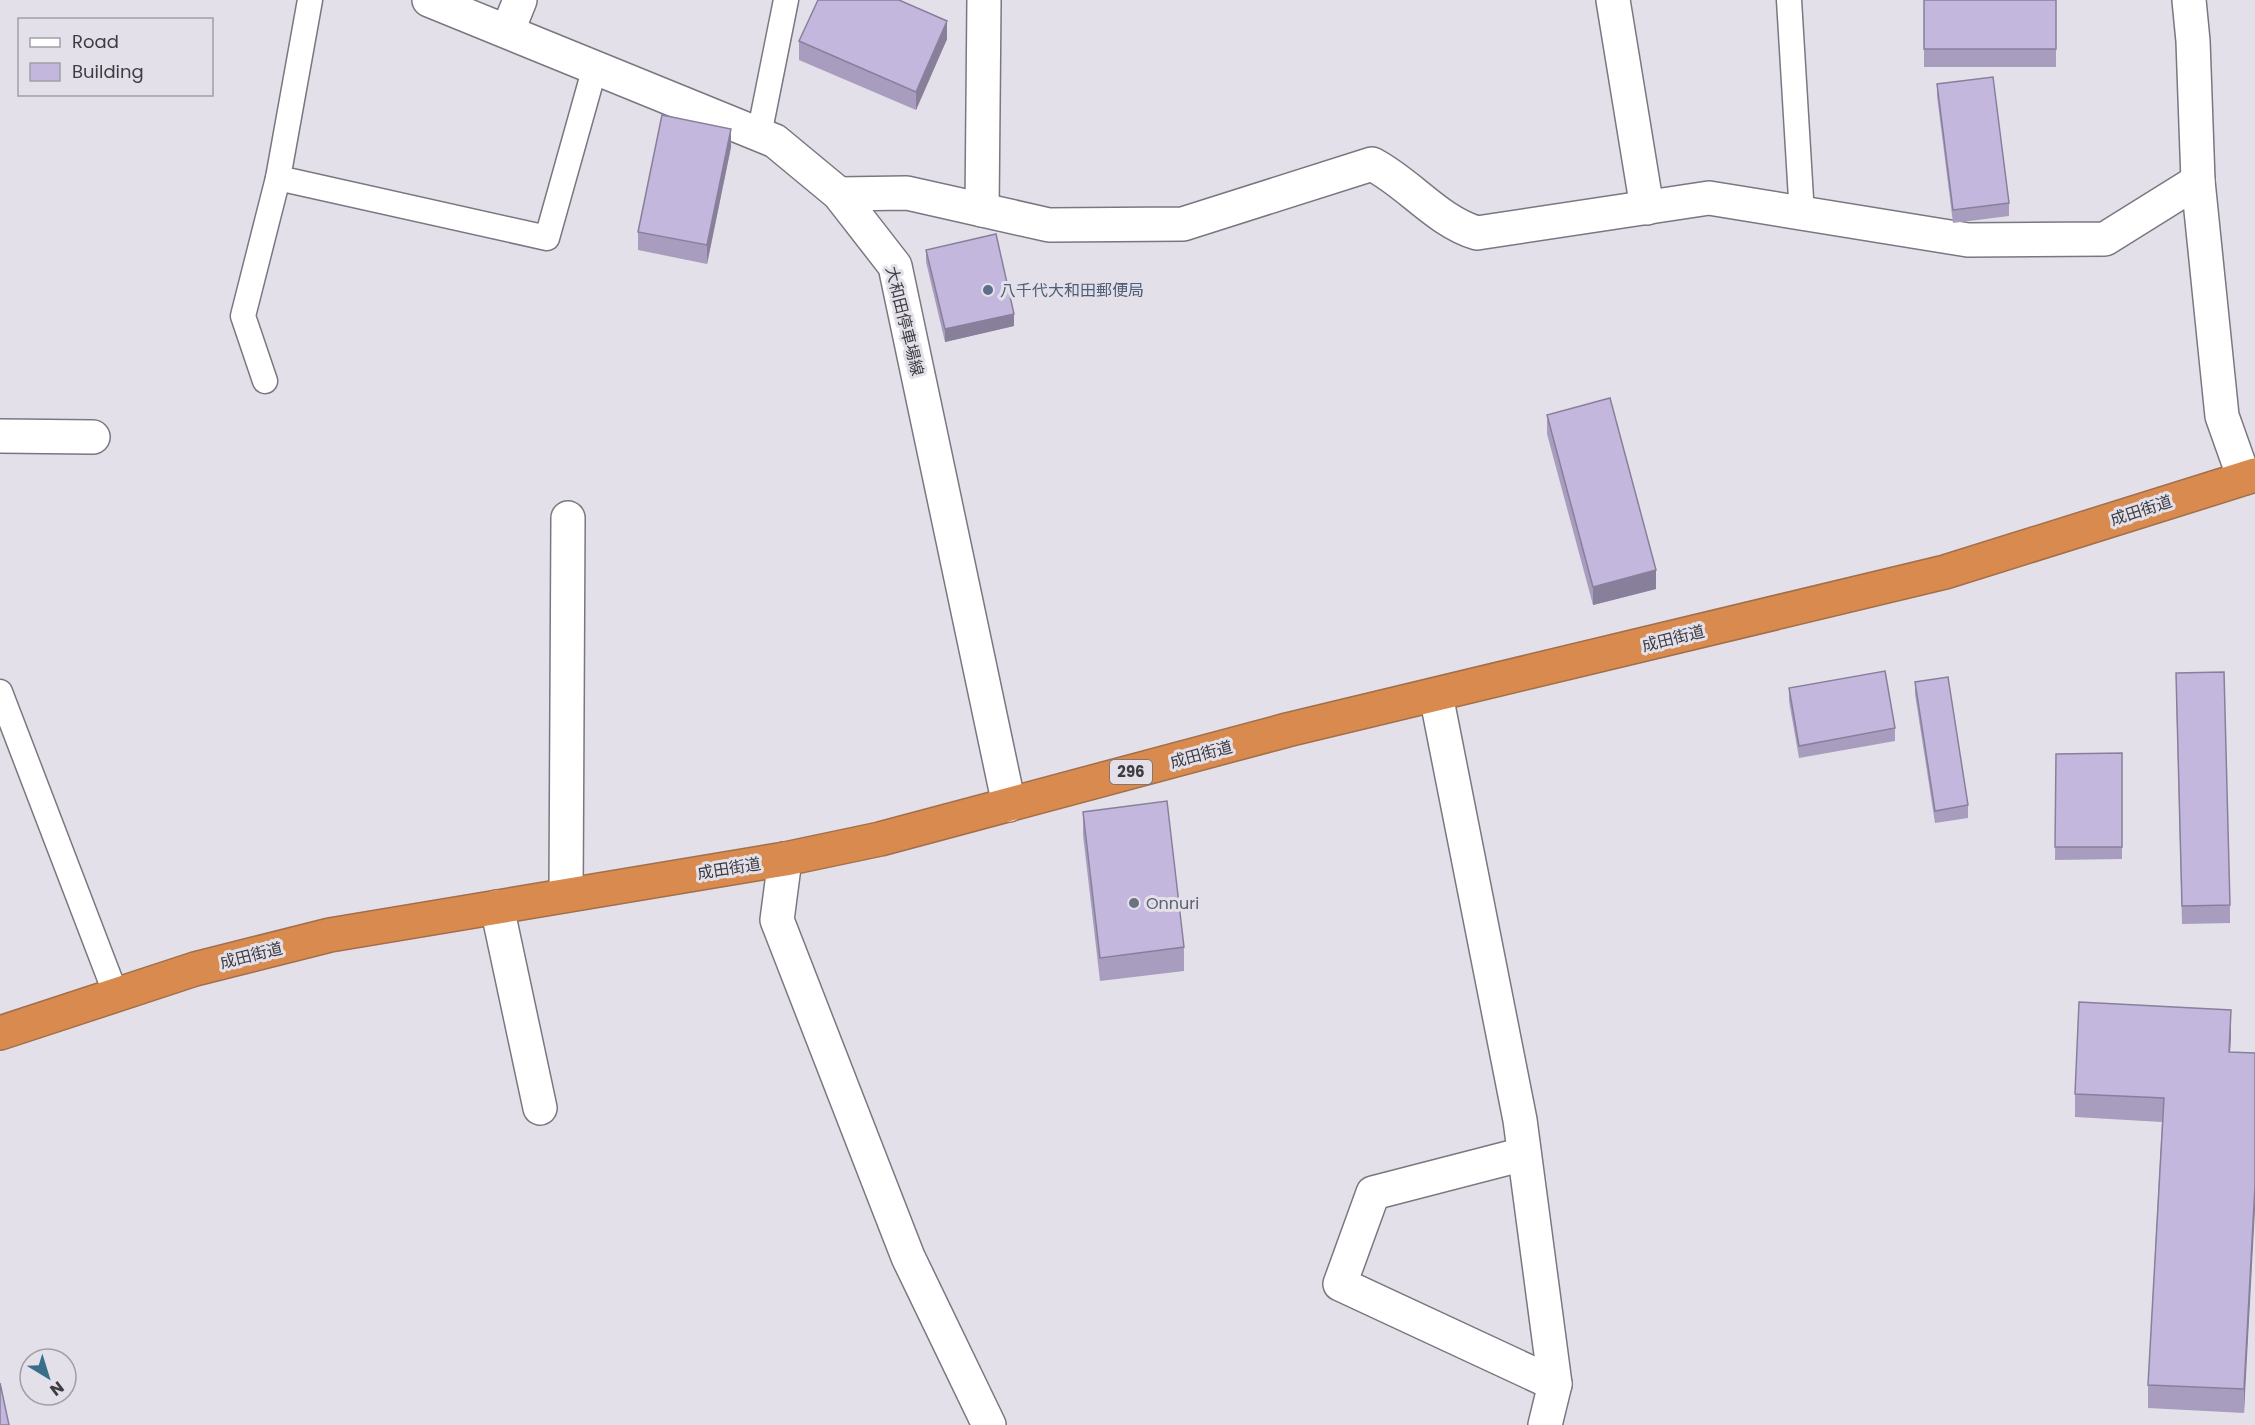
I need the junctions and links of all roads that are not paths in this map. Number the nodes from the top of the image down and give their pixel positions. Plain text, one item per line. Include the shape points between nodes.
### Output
1 (310, 0) edge
2 (429, 0) edge
3 (520, 0) edge
4 (786, 0) edge
5 (984, 0) edge
6 (1613, 0) edge
7 (1789, 0) edge
8 (2189, 0) edge
9 (508, 30) junction
10 (596, 67) junction
11 (759, 135) junction
12 (278, 178) junction
13 (2198, 181) junction
14 (839, 195) junction
15 (1647, 208) junction
16 (982, 210) junction
17 (1802, 215) junction
18 (265, 381) dead end
19 (0, 436) edge
20 (93, 437) dead end
21 (2249, 476) edge
22 (568, 518) dead end
23 (0, 692) edge
24 (1436, 695) junction
25 (1009, 805) junction
26 (785, 859) junction
27 (566, 895) junction
28 (496, 907) junction
29 (116, 995) junction
30 (0, 1033) edge
31 (540, 1108) dead end
32 (1524, 1154) junction
33 (1555, 1384) junction
34 (989, 1425) edge
35 (1545, 1425) edge

1 - 12 lane
2 - 9 street, 大和田停車場線
3 - 9 street
4 - 11 lane
5 - 16 street
6 - 15 street
7 - 17 lane
8 - 13 street
9 - 10 street, 大和田停車場線
10 - 11 street, 大和田停車場線
10 - 12 lane via 547,238
11 - 14 street, 大和田停車場線 via 775,141
12 - 18 lane via 243,316
13 - 17 street via 2105,239 1968,240
13 - 21 street via 2222,416
14 - 16 street via 906,193
14 - 25 street, 大和田停車場線 via 895,266
15 - 16 street via 1477,233 1457,227 1394,176 1372,164 1183,224 1048,225
15 - 17 street via 1709,198
19 - 20 street
21 - 24 highway, 成田街道 / 296 via 1945,572
22 - 27 street
23 - 29 lane
24 - 25 highway, 成田街道 / 296 via 1287,730
24 - 32 street
25 - 26 highway, 成田街道 / 296 via 880,840
26 - 27 highway, 成田街道 / 296
26 - 34 street via 777,920 908,1257
27 - 28 highway, 成田街道 / 296
28 - 29 highway, 成田街道 / 296 via 330,935 195,969
28 - 31 street
29 - 30 highway, 成田街道 / 296
32 - 33 street
32 - 33 street via 1373,1193 1340,1284
33 - 35 street

